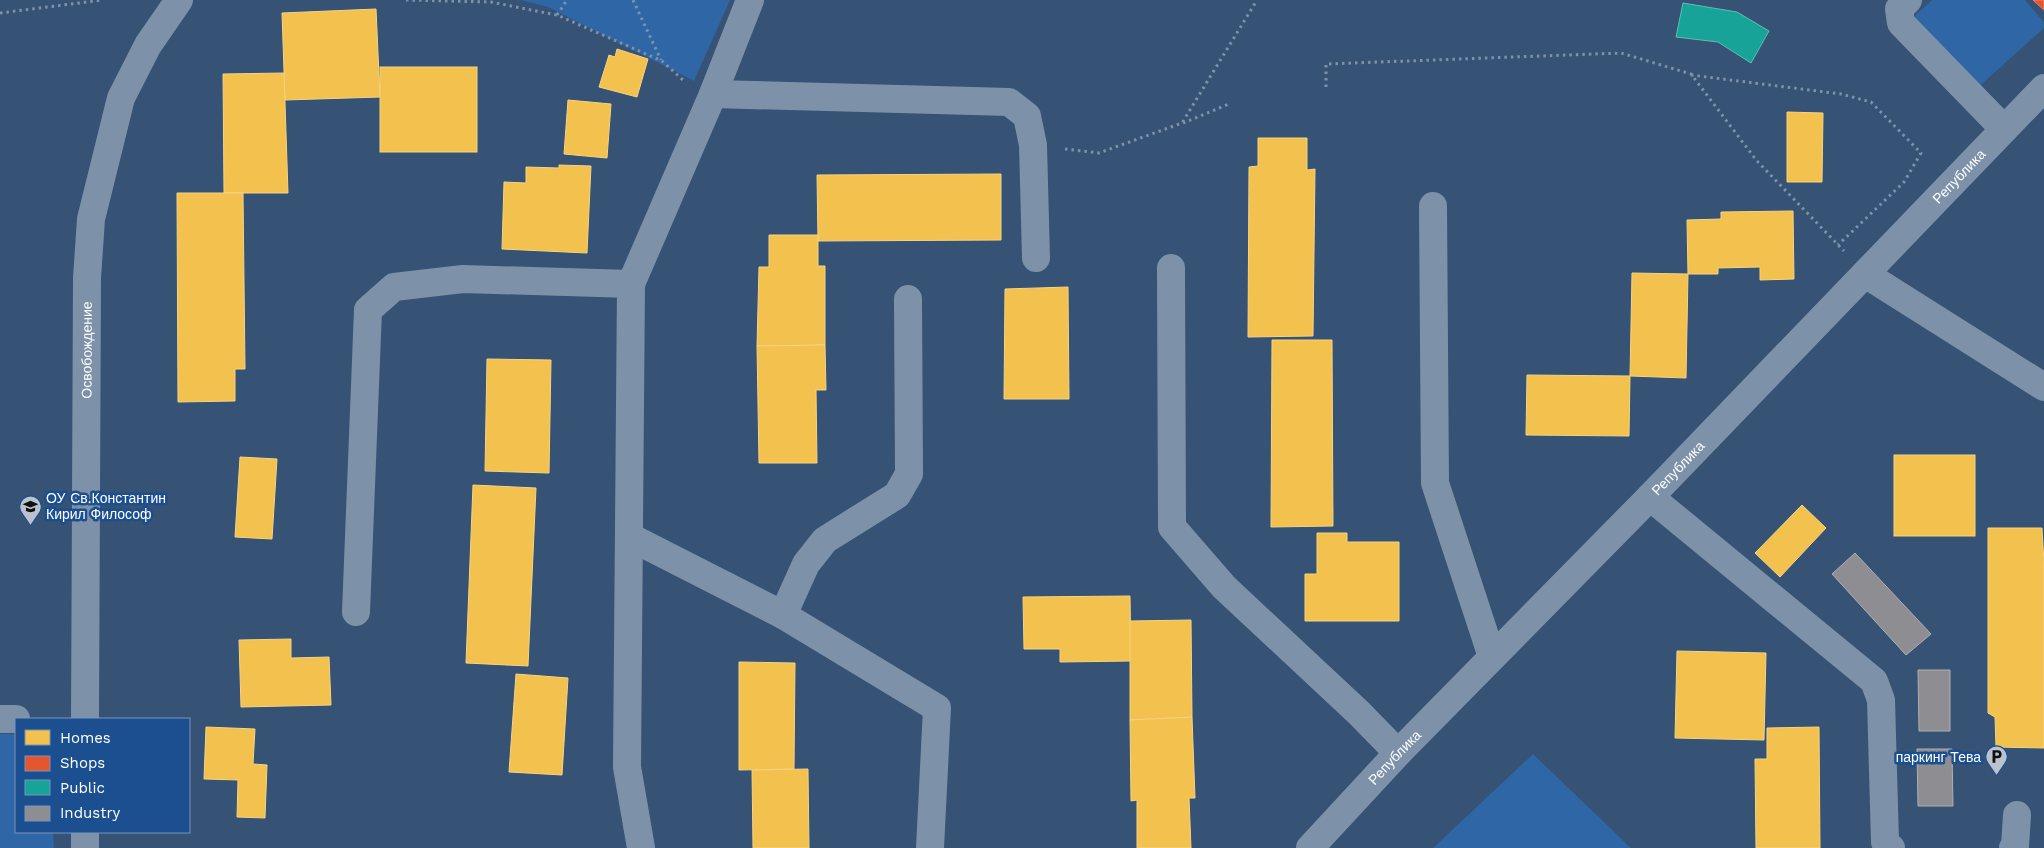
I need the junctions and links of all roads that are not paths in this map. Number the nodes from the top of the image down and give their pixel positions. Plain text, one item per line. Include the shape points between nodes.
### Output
1 (179, 0) edge
2 (750, 0) edge
3 (1908, 0) edge
4 (2044, 88) edge
5 (711, 98) junction
6 (2004, 129) junction
7 (1433, 206) dead end
8 (1036, 258) dead end
9 (1170, 268) dead end
10 (1864, 274) junction
11 (631, 284) junction
12 (908, 299) dead end
13 (2044, 387) edge
14 (1650, 497) junction
15 (630, 537) junction
16 (356, 612) dead end
17 (783, 615) junction
18 (1492, 657) junction
19 (78, 718) edge
20 (0, 719) edge
21 (15, 720) edge
22 (1398, 753) junction
23 (2016, 815) dead end
24 (85, 833) edge
25 (85, 848) edge
26 (641, 848) edge
27 (930, 848) edge
28 (1310, 848) edge
29 (1891, 848) edge
30 (2013, 848) edge

1 - 19 street, Освобождение via 148,45 121,98 91,219 86,278
2 - 5 street
3 - 6 street via 1899,10 1900,23
4 - 6 street, Република
5 - 8 street via 1009,102 1027,116 1033,145
5 - 11 street
6 - 10 street, Република
7 - 18 street via 1435,483
9 - 22 street via 1172,527 1224,588
10 - 13 street
10 - 14 street, Република
11 - 15 street
11 - 16 street via 463,279 394,287 368,310
12 - 17 street via 909,474 897,495 825,540 806,564
14 - 18 street, Република
14 - 29 street via 1874,681 1881,700 1885,842
15 - 17 street
15 - 26 street via 627,767
17 - 27 street via 937,708
18 - 22 street, Република
20 - 21 street
22 - 28 street, Република
23 - 30 street
24 - 25 street

